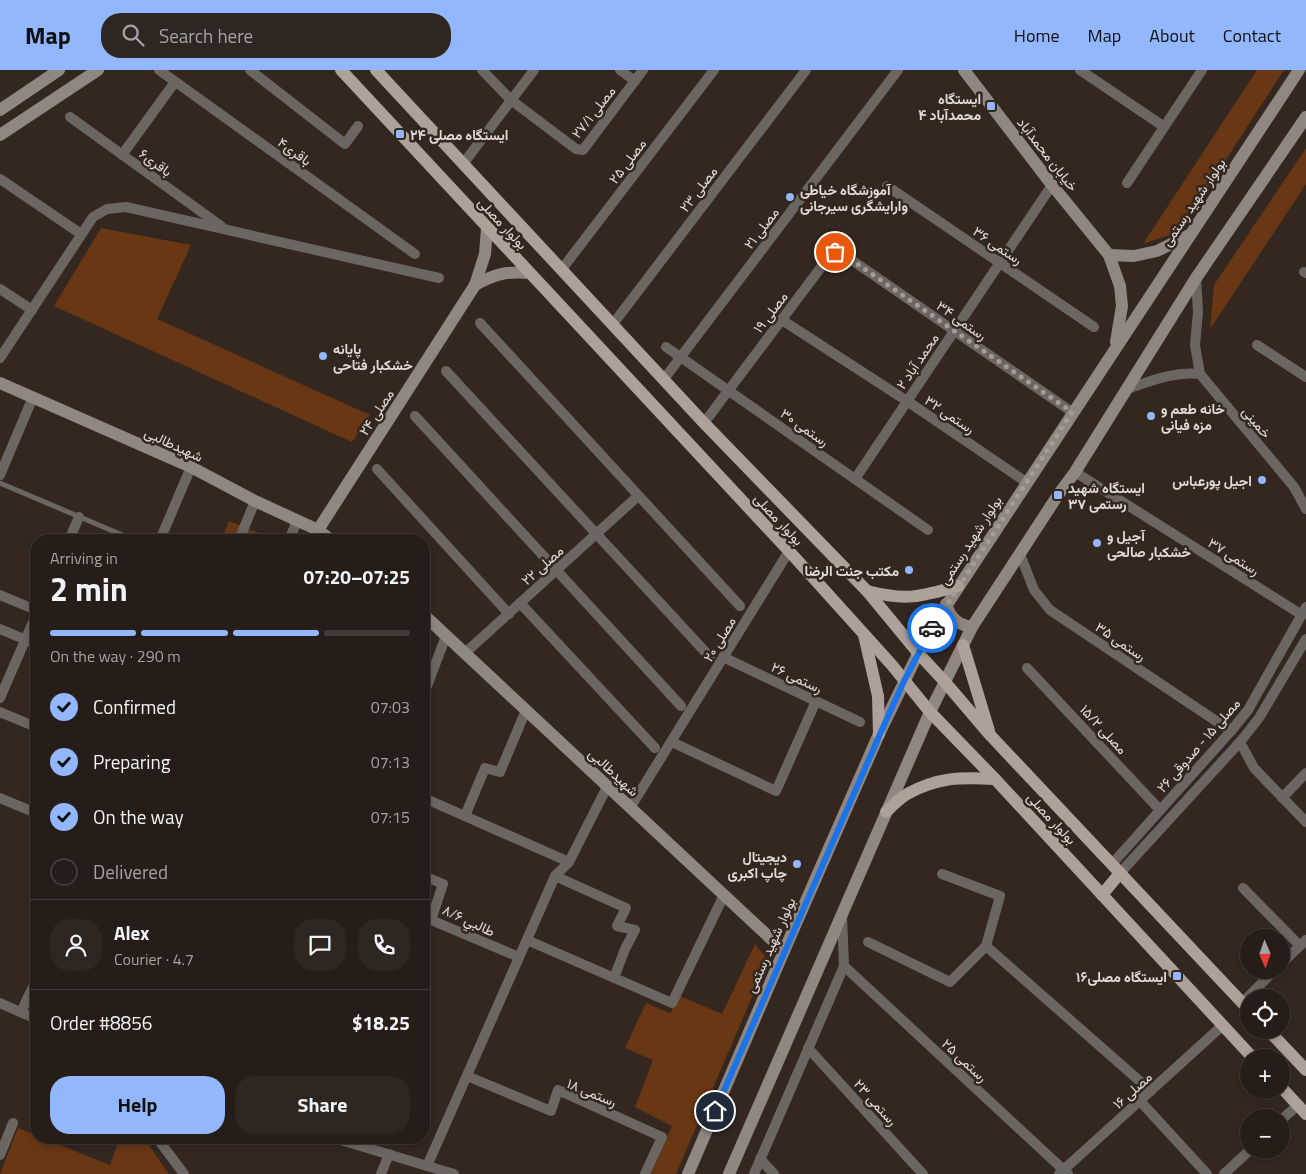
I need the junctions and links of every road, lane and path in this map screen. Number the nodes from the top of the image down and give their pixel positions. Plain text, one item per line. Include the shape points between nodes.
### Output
1 (59, 70) edge
2 (98, 70) edge
3 (159, 70) edge
4 (250, 70) edge
5 (340, 70) edge
6 (376, 70) edge
7 (482, 70) edge
8 (534, 70) edge
9 (620, 70) edge
10 (643, 70) edge
11 (714, 70) edge
12 (806, 70) edge
13 (898, 70) edge
14 (964, 70) edge
15 (1080, 70) edge
16 (1202, 70) edge
17 (1299, 70) edge
18 (635, 81) junction
19 (175, 82) junction
20 (511, 100) junction
21 (0, 110) edge
22 (70, 117) dead end
23 (1306, 117) edge
24 (358, 126) dead end
25 (1164, 126) junction
26 (0, 135) edge
27 (122, 155) junction
28 (463, 164) junction
29 (0, 179) edge
30 (1127, 183) dead end
31 (1052, 185) junction
32 (887, 186) dead end
33 (487, 228) junction
34 (226, 230) junction
35 (82, 234) junction
36 (1190, 234) junction
37 (835, 252) joint
38 (415, 254) dead end
39 (1109, 255) junction
40 (999, 263) junction
41 (562, 269) junction
42 (529, 273) junction
43 (439, 278) dead end
44 (1196, 278) junction
45 (475, 285) junction
46 (0, 288) edge
47 (32, 310) junction
48 (782, 320) junction
49 (480, 323) dead end
50 (612, 324) junction
51 (1094, 328) dead end
52 (953, 331) junction
53 (1257, 344) dead end
54 (666, 347) dead end
55 (1115, 348) junction
56 (680, 357) junction
57 (0, 358) edge
58 (446, 371) dead end
59 (1200, 374) junction
60 (1306, 377) edge
61 (664, 379) junction
62 (0, 383) edge
63 (1126, 389) junction
64 (729, 391) junction
65 (33, 397) junction
66 (907, 401) junction
67 (1072, 412) junction
68 (415, 416) dead end
69 (704, 423) junction
70 (190, 467) junction
71 (377, 469) dead end
72 (1075, 472) junction
73 (0, 475) edge
74 (855, 479) junction
75 (1026, 482) junction
76 (0, 483) edge
77 (1294, 487) junction
78 (1306, 495) edge
79 (638, 496) junction
80 (255, 501) junction
81 (1306, 509) edge
82 (79, 516) junction
83 (297, 521) junction
84 (318, 530) junction
85 (928, 530) dead end
86 (71, 534) edge
87 (120, 534) edge
88 (162, 534) edge
89 (241, 534) edge
90 (292, 534) edge
91 (323, 534) edge
92 (595, 535) junction
93 (789, 551) junction
94 (1020, 554) junction
95 (556, 571) junction
96 (958, 586) junction
97 (867, 591) junction
98 (0, 595) edge
99 (520, 603) junction
100 (946, 604) junction
101 (740, 606) dead end
102 (30, 608) edge
103 (1304, 611) edge
104 (509, 614) junction
105 (430, 621) edge
106 (972, 627) junction
107 (30, 628) edge
108 (0, 629) edge
109 (863, 633) junction
110 (446, 636) junction
111 (25, 639) junction
112 (1306, 639) edge
113 (30, 641) edge
114 (963, 645) junction
115 (465, 653) junction
116 (919, 654) junction
117 (724, 657) junction
118 (710, 658) dead end
119 (1027, 668) dead end
120 (430, 678) edge
121 (904, 681) junction
122 (944, 681) junction
123 (0, 698) edge
124 (816, 701) junction
125 (680, 706) dead end
126 (526, 710) junction
127 (0, 712) edge
128 (930, 712) junction
129 (860, 722) dead end
130 (30, 724) edge
131 (1231, 731) junction
132 (880, 734) junction
133 (991, 736) junction
134 (672, 742) junction
135 (1240, 742) junction
136 (655, 748) dead end
137 (1306, 773) edge
138 (995, 779) junction
139 (608, 787) junction
140 (0, 798) edge
141 (1282, 798) junction
142 (430, 801) edge
143 (630, 808) junction
144 (30, 810) edge
145 (1160, 810) junction
146 (886, 812) junction
147 (465, 816) junction
148 (1306, 822) edge
149 (569, 862) junction
150 (1116, 868) junction
151 (942, 874) dead end
152 (555, 876) junction
153 (430, 879) edge
154 (1243, 888) dead end
155 (724, 895) junction
156 (1102, 895) junction
157 (842, 912) junction
158 (527, 940) junction
159 (868, 942) dead end
160 (1303, 943) edge
161 (986, 946) junction
162 (784, 951) junction
163 (1290, 955) edge
164 (519, 957) junction
165 (844, 966) junction
166 (614, 978) junction
167 (1268, 979) edge
168 (1260, 989) edge
169 (30, 993) edge
170 (1240, 1002) edge
171 (0, 1003) edge
172 (21, 1012) junction
173 (30, 1016) edge
174 (1223, 1025) junction
175 (1277, 1039) edge
176 (808, 1048) junction
177 (1245, 1049) edge
178 (1306, 1070) edge
179 (467, 1076) junction
180 (1151, 1091) junction
181 (1290, 1096) edge
182 (1140, 1101) junction
183 (1302, 1109) edge
184 (1290, 1115) edge
185 (13, 1123) dead end
186 (162, 1144) edge
187 (355, 1144) edge
188 (389, 1154) junction
189 (0, 1155) edge
190 (760, 1159) junction
191 (1240, 1159) edge
192 (427, 1166) junction
193 (1063, 1172) edge
194 (184, 1174) edge
195 (381, 1174) edge
196 (454, 1174) edge
197 (646, 1174) edge
198 (688, 1174) edge
199 (729, 1174) edge
200 (754, 1174) edge
201 (774, 1174) edge
202 (923, 1174) edge
203 (1207, 1174) edge
204 (1224, 1174) edge

1 - 21 main road
2 - 26 main road
3 - 19 street, باقری۴
4 - 24 street via 345,144
5 - 33 main road, بولوار مصلی
6 - 28 main road, بولوار مصلی
7 - 20 street
8 - 20 street
9 - 18 street
10 - 18 street, مصلی ۲۷/۱
11 - 41 street, مصلی ۲۵
12 - 50 street, مصلی ۲۳
13 - 56 street, مصلی ۲۱
14 - 31 main road, خیابان محمدآباد
15 - 25 street
16 - 25 street
17 - 36 main road, بولوار شهید رستمی
18 - 20 street, مصلی ۲۷/۱ via 583,150 576,149
19 - 27 street
19 - 38 street, باقری۴
20 - 28 street
22 - 27 street, باقری۶
23 - 44 main road
25 - 30 street
27 - 34 street, باقری۶
28 - 41 main road, بولوار مصلی
29 - 35 street
31 - 39 main road, خیابان محمدآباد
31 - 40 street, محمد آباد ۲
32 - 40 street, رستمی ۳۶
33 - 42 main road, بولوار مصلی
33 - 45 main road, مصلی ۲۴ via 485,254
34 - 35 street via 126,208 107,208 93,217
34 - 43 street
35 - 47 street
36 - 39 main road via 1158,251 1134,256
36 - 55 main road, بولوار شهید رستمی
37 - 48 street, مصلی ۱۹
37 - 52 street, رستمی ۳۴ via 840,252
39 - 55 main road, خیابان محمدآباد via 1120,286 1122,306
40 - 51 street, رستمی ۳۶
40 - 52 street, محمد آباد ۲
41 - 50 main road, بولوار مصلی
42 - 45 main road via 492,276
42 - 93 main road, بولوار مصلی
44 - 59 street via 1198,312 1195,345
44 - 63 main road
45 - 84 main road, مصلی ۲۴
46 - 47 street
47 - 57 street
48 - 64 street, مصلی ۱۹
48 - 66 street, رستمی ۳۲
49 - 79 street
50 - 61 main road, بولوار مصلی
52 - 66 street, محمد آباد ۲
52 - 67 street, رستمی ۳۴
53 - 60 street
54 - 56 street, رستمی ۳۰
55 - 67 main road, بولوار شهید رستمی
56 - 61 street, مصلی ۲۱
56 - 64 street, رستمی ۳۰
58 - 92 street
59 - 63 street via 1185,372
59 - 77 street, خمینی
61 - 69 main road, بولوار مصلی
62 - 65 main road, شهیدطالبی
63 - 72 main road
64 - 69 street, مصلی ۱۹
64 - 74 street, رستمی ۳۰
65 - 70 main road, شهیدطالبی
65 - 73 street
66 - 74 street, محمد آباد ۲
66 - 75 street, رستمی ۳۲
67 - 75 main road, بولوار شهید رستمی
68 - 95 street
69 - 97 main road, بولوار مصلی
70 - 80 main road, شهیدطالبی
70 - 88 street
71 - 104 street
72 - 94 main road
72 - 103 street, رستمی ۳۷
74 - 85 street, رستمی ۳۰
75 - 96 main road, بولوار شهید رستمی
76 - 82 lane
77 - 78 street
77 - 81 street
79 - 92 street, مصلی ۲۲
79 - 101 street
80 - 83 main road, شهیدطالبی
80 - 89 street
82 - 86 street
82 - 87 lane
83 - 84 main road, شهیدطالبی
83 - 90 street
84 - 91 main road, شهیدطالبی
92 - 95 street, مصلی ۲۲
92 - 118 street
93 - 109 main road, بولوار مصلی
93 - 117 street, مصلی ۲۰
94 - 106 main road
94 - 131 street, رستمی ۳۵ via 1034,590 1050,610
95 - 99 street, مصلی ۲۲
95 - 125 street
96 - 97 main road via 909,598
96 - 100 main road, بولوار شهید رستمی
97 - 116 main road, بولوار مصلی
98 - 102 street
99 - 104 street, مصلی ۲۲
99 - 136 street
100 - 106 main road via 948,612 958,623
100 - 116 main road, بولوار شهید رستمی
103 - 131 street, مصلی ۱۵ - صدوقی ۲۶ via 1248,710
104 - 115 street, مصلی ۲۲
105 - 110 main road, شهیدطالبی
106 - 114 main road
107 - 111 street
108 - 111 street
109 - 121 main road, بولوار مصلی
109 - 132 main road via 878,696
110 - 115 main road, شهیدطالبی
110 - 120 street
111 - 113 street
111 - 123 street
112 - 135 street, مصلی ۱۵ - صدوقی ۲۶ via 1259,718
114 - 122 main road
114 - 133 main road
115 - 126 main road, شهیدطالبی
116 - 121 main road, بولوار شهید رستمی
116 - 122 main road, بولوار مصلی
117 - 124 street, رستمی ۲۶
117 - 134 street, مصلی ۲۰
119 - 145 street, مصلی ۱۵/۲
121 - 128 main road, بولوار مصلی
121 - 132 main road, بولوار شهید رستمی
122 - 128 main road
122 - 133 main road, بولوار مصلی
124 - 129 street, رستمی ۲۶
124 - 134 street via 776,791
126 - 139 main road, شهیدطالبی
126 - 147 street via 500,772 485,768
127 - 130 street
128 - 138 main road, بولوار مصلی
128 - 146 main road
131 - 145 street, مصلی ۱۵ - صدوقی ۲۶
132 - 162 main road, بولوار شهید رستمی
133 - 150 main road, بولوار مصلی
134 - 143 street, مصلی ۲۰
135 - 141 street via 1254,768
135 - 150 street, مصلی ۱۵ - صدوقی ۲۶
137 - 141 street
138 - 146 main road via 945,779 906,795
138 - 156 main road, بولوار مصلی
139 - 143 main road, شهیدطالبی
139 - 149 street
140 - 144 street
141 - 148 street
142 - 147 street
143 - 155 main road, شهیدطالبی
145 - 150 street, مصلی ۱۵ - صدوقی ۲۶
146 - 157 main road
147 - 149 street
149 - 152 street
150 - 156 main road
150 - 170 main road, بولوار مصلی
151 - 161 street via 1000,896
152 - 158 street
152 - 166 street via 626,908 617,926 635,930
153 - 164 street, طالبي ۸/۶ via 443,884 431,920
154 - 160 street
155 - 162 main road, شهیدطالبی
155 - 166 street via 672,1003
156 - 174 main road, بولوار مصلی
157 - 165 street
157 - 199 main road
158 - 164 street
158 - 166 street
159 - 161 street via 950,982
160 - 163 street
161 - 180 street
162 - 198 main road, بولوار شهید رستمی
164 - 179 street
165 - 176 street
165 - 193 street, رستمی ۲۵
167 - 168 street
169 - 172 street
171 - 172 street
172 - 173 street
174 - 177 main road, بولوار مصلی
174 - 180 street, مصلی ۱۶
175 - 178 main road
176 - 190 street
176 - 202 street, رستمی ۲۳
179 - 192 street
179 - 197 street, رستمی ۱۸ via 551,1111 558,1090 662,1138
180 - 182 street, مصلی ۱۶
181 - 183 main road
182 - 193 street, مصلی ۱۶
182 - 203 street
183 - 184 street
185 - 189 street
186 - 194 street
187 - 188 street
188 - 192 street
188 - 195 street
190 - 200 street
190 - 201 street
191 - 204 street
192 - 196 street

